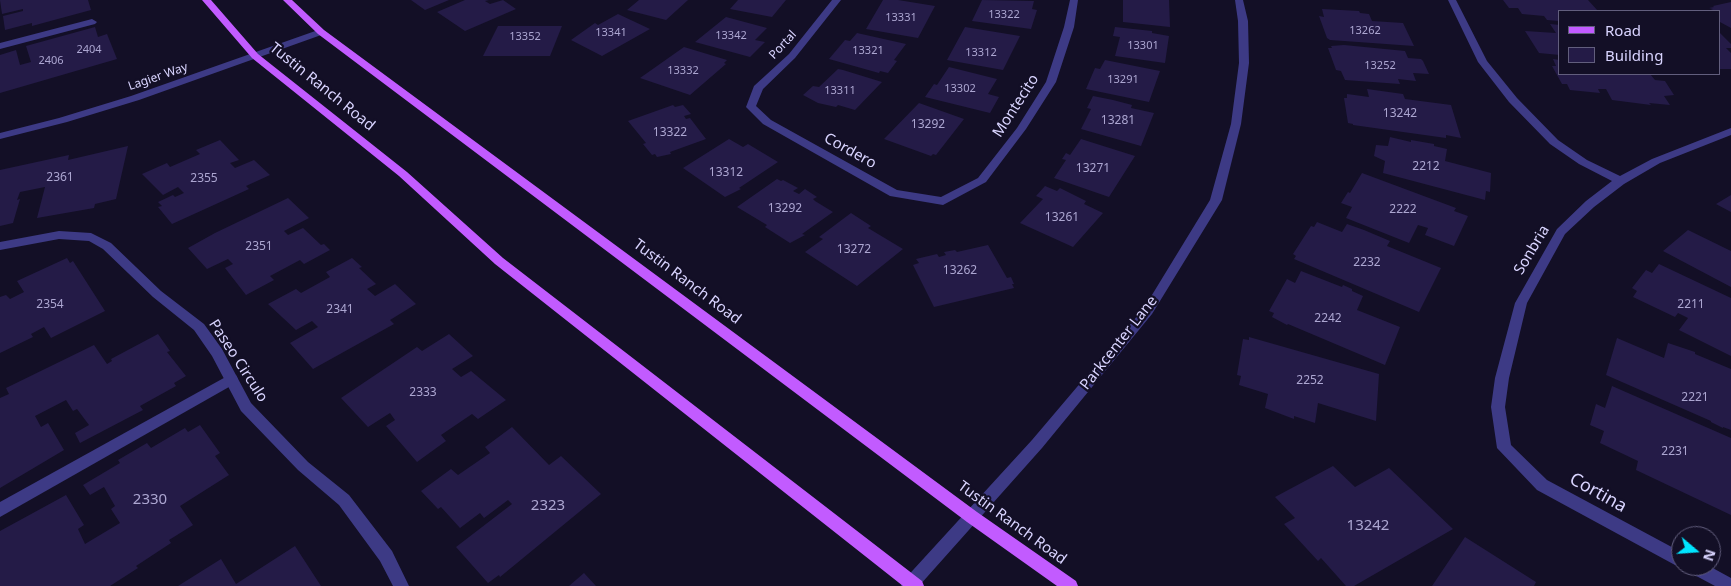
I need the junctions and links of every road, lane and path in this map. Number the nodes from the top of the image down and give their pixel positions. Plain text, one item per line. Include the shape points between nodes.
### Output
1 (206, 0) edge
2 (287, 0) edge
3 (837, 0) edge
4 (1074, 0) edge
5 (1239, 0) edge
6 (1452, 0) edge
7 (92, 22) dead end
8 (321, 32) junction
9 (0, 46) edge
10 (255, 56) junction
11 (751, 107) joint
12 (1731, 132) edge
13 (0, 136) edge
14 (1620, 181) junction
15 (942, 201) joint
16 (0, 246) edge
17 (231, 379) junction
18 (1504, 448) joint
19 (0, 510) edge
20 (972, 517) junction
21 (1671, 555) edge
22 (1712, 576) edge
23 (912, 585) edge
24 (401, 586) edge
25 (1070, 586) edge
26 (1731, 586) edge

1 - 10 main road, Tustin Ranch Road
2 - 8 main road, Tustin Ranch Road
3 - 11 street, Portal via 792,56 758,88
4 - 15 street, Montecito via 1051,82 1021,130 982,180
5 - 20 street, Parkcenter Lane via 1244,63 1236,124 1216,200 1148,311
6 - 14 street via 1484,62 1512,100 1554,142
7 - 9 street
8 - 10 street, Lagier Way
8 - 20 main road, Tustin Ranch Road
10 - 13 street, Lagier Way via 136,98
10 - 23 main road, Tustin Ranch Road via 403,174 499,260
11 - 15 street, Cordero via 767,122 894,193
12 - 14 street, Sonbria via 1656,161
14 - 18 street, Sonbria via 1561,232 1521,303 1498,407
16 - 17 street, Paseo Circulo via 59,236 90,237 107,246 157,294 199,327
17 - 19 street
17 - 24 street, Paseo Circulo via 246,407 303,466 344,500 386,556
18 - 21 street, Cortina via 1542,485
20 - 23 street, Parkcenter Lane
20 - 25 main road, Tustin Ranch Road
22 - 26 street

